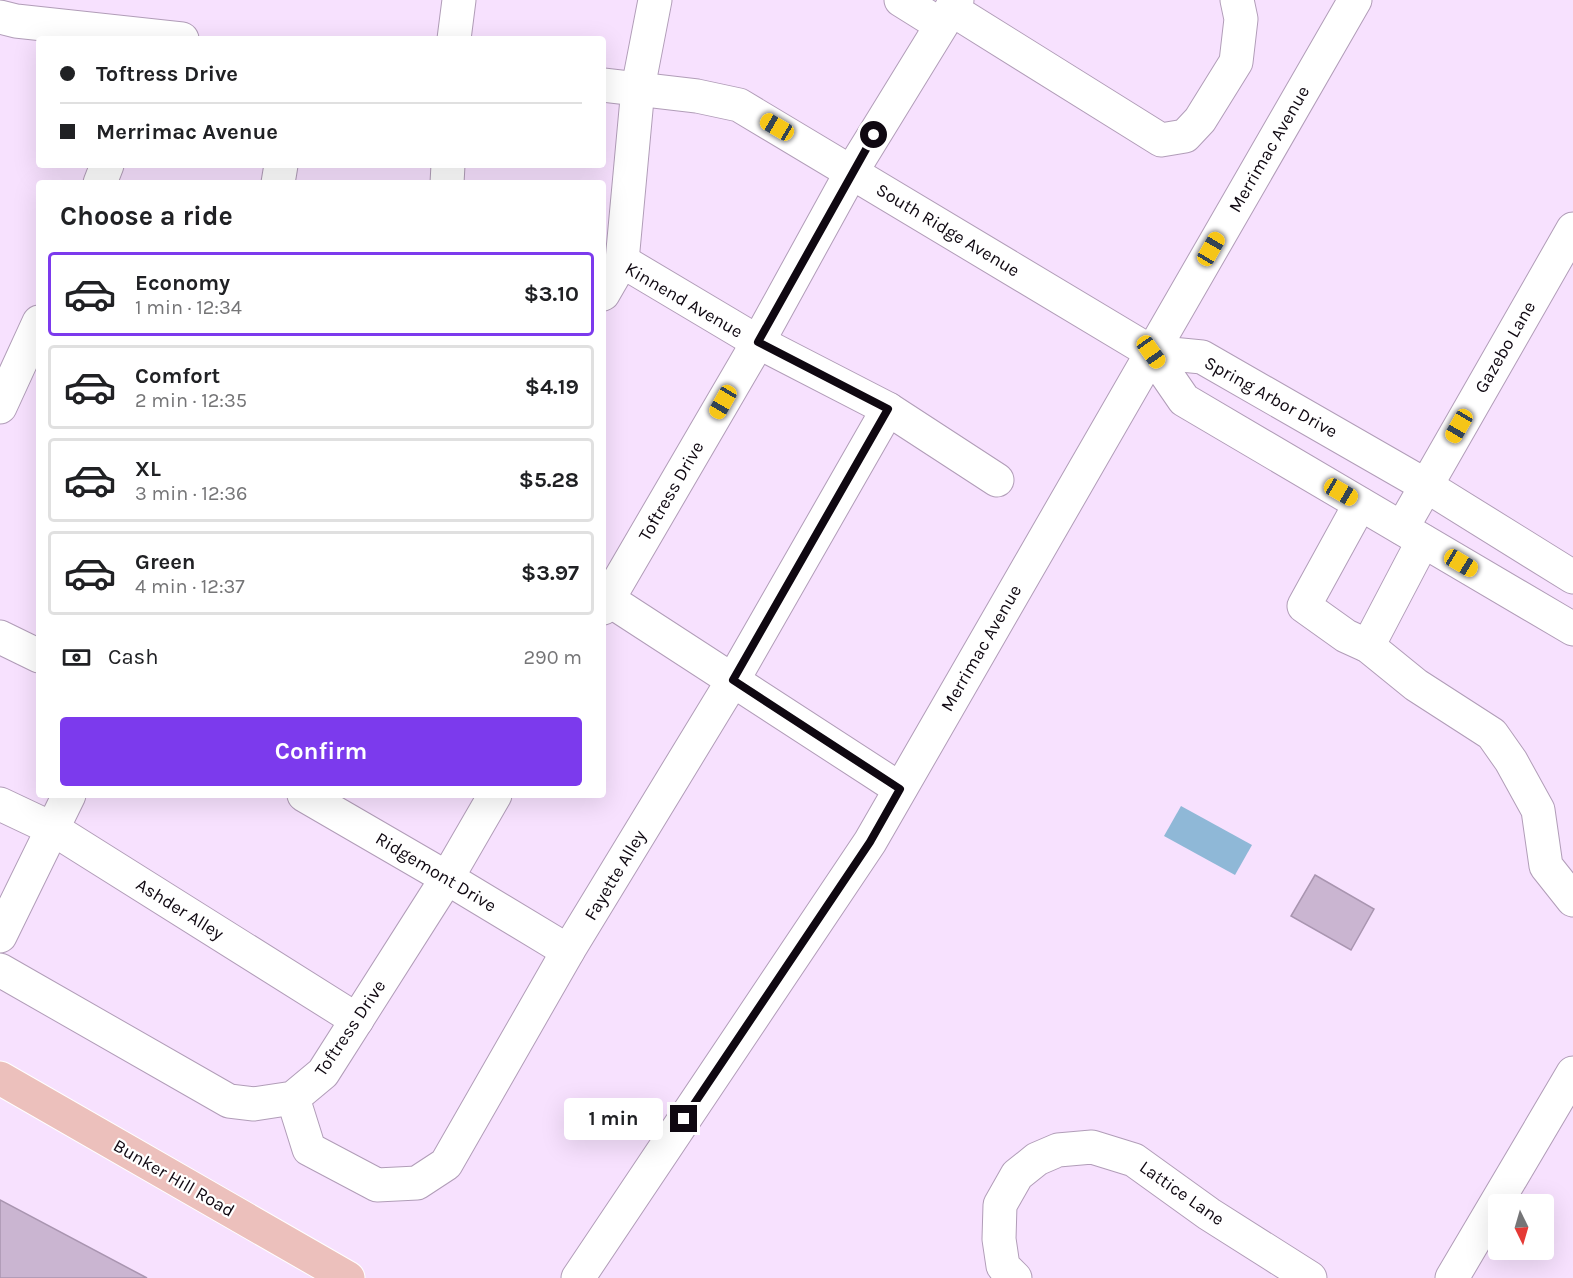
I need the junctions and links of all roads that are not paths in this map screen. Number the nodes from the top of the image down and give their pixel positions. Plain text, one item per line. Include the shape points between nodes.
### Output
1 (459, 0) edge
2 (655, 0) edge
3 (901, 0) edge
4 (1237, 0) edge
5 (1355, 0) edge
6 (950, 11) edge
7 (0, 17) edge
8 (129, 36) edge
9 (454, 36) edge
10 (606, 84) edge
11 (639, 88) junction
12 (852, 171) junction
13 (1573, 229) edge
14 (622, 261) junction
15 (606, 289) edge
16 (36, 329) edge
17 (758, 342) junction
18 (1151, 352) junction
19 (0, 407) edge
20 (888, 409) junction
21 (997, 480) dead end
22 (1425, 485) junction
23 (1360, 504) junction
24 (1413, 534) junction
25 (1573, 576) edge
26 (606, 599) edge
27 (606, 602) edge
28 (1573, 629) edge
29 (0, 637) edge
30 (1368, 646) junction
31 (36, 655) edge
32 (733, 680) junction
33 (900, 789) junction
34 (68, 798) edge
35 (313, 798) edge
36 (493, 798) edge
37 (0, 804) edge
38 (53, 829) junction
39 (447, 878) junction
40 (1573, 900) edge
41 (0, 936) edge
42 (568, 951) junction
43 (0, 970) edge
44 (357, 1020) junction
45 (1573, 1073) edge
46 (0, 1078) edge
47 (293, 1098) junction
48 (348, 1278) edge
49 (578, 1278) edge
50 (1015, 1278) edge
51 (1310, 1278) edge
52 (1452, 1278) edge

1 - 9 street
2 - 11 street
3 - 6 street
4 - 6 street via 1241,19 1236,62 1200,120 1185,136 1161,141
5 - 18 street, Merrimac Avenue
6 - 12 street, Toftress Drive
7 - 8 street
10 - 11 street, South Ridge Avenue
11 - 12 street, South Ridge Avenue via 739,105
11 - 14 street
12 - 17 street, Toftress Drive
12 - 18 street, South Ridge Avenue
13 - 22 street, Gazebo Lane
14 - 15 street, Kinnend Avenue
14 - 17 street, Kinnend Avenue
16 - 19 street
17 - 20 street, Kinnend Avenue
17 - 26 street, Toftress Drive
18 - 22 street, Spring Arbor Drive via 1202,357
18 - 23 street via 1184,399
18 - 33 street, Merrimac Avenue
20 - 21 street, Kinnend Avenue
20 - 32 street, Fayette Alley
22 - 24 street, Gazebo Lane
22 - 25 street, Spring Arbor Drive
23 - 24 street
23 - 30 street via 1304,606 1346,636
24 - 28 street
24 - 30 street, Gazebo Lane
27 - 32 street
29 - 31 street
30 - 40 street via 1416,685 1492,734 1538,810 1546,866
32 - 33 street
32 - 42 street, Fayette Alley
33 - 49 street, Merrimac Avenue via 870,842
34 - 38 street
35 - 39 street, Ridgemont Drive
36 - 39 street, Toftress Drive
37 - 38 street, Ashder Alley
38 - 41 street
38 - 44 street, Ashder Alley
39 - 42 street, Ridgemont Drive
39 - 44 street, Toftress Drive
42 - 47 street, Fayette Alley via 446,1164 417,1183 377,1185 309,1149
43 - 47 street via 229,1101 254,1104
44 - 47 street, Toftress Drive via 323,1073
45 - 52 street
46 - 48 main road, Bunker Hill Road
50 - 51 street, Lattice Lane via 1003,1266 999,1239 1000,1205 1017,1175 1037,1159 1058,1150 1092,1147 1134,1160 1209,1214

